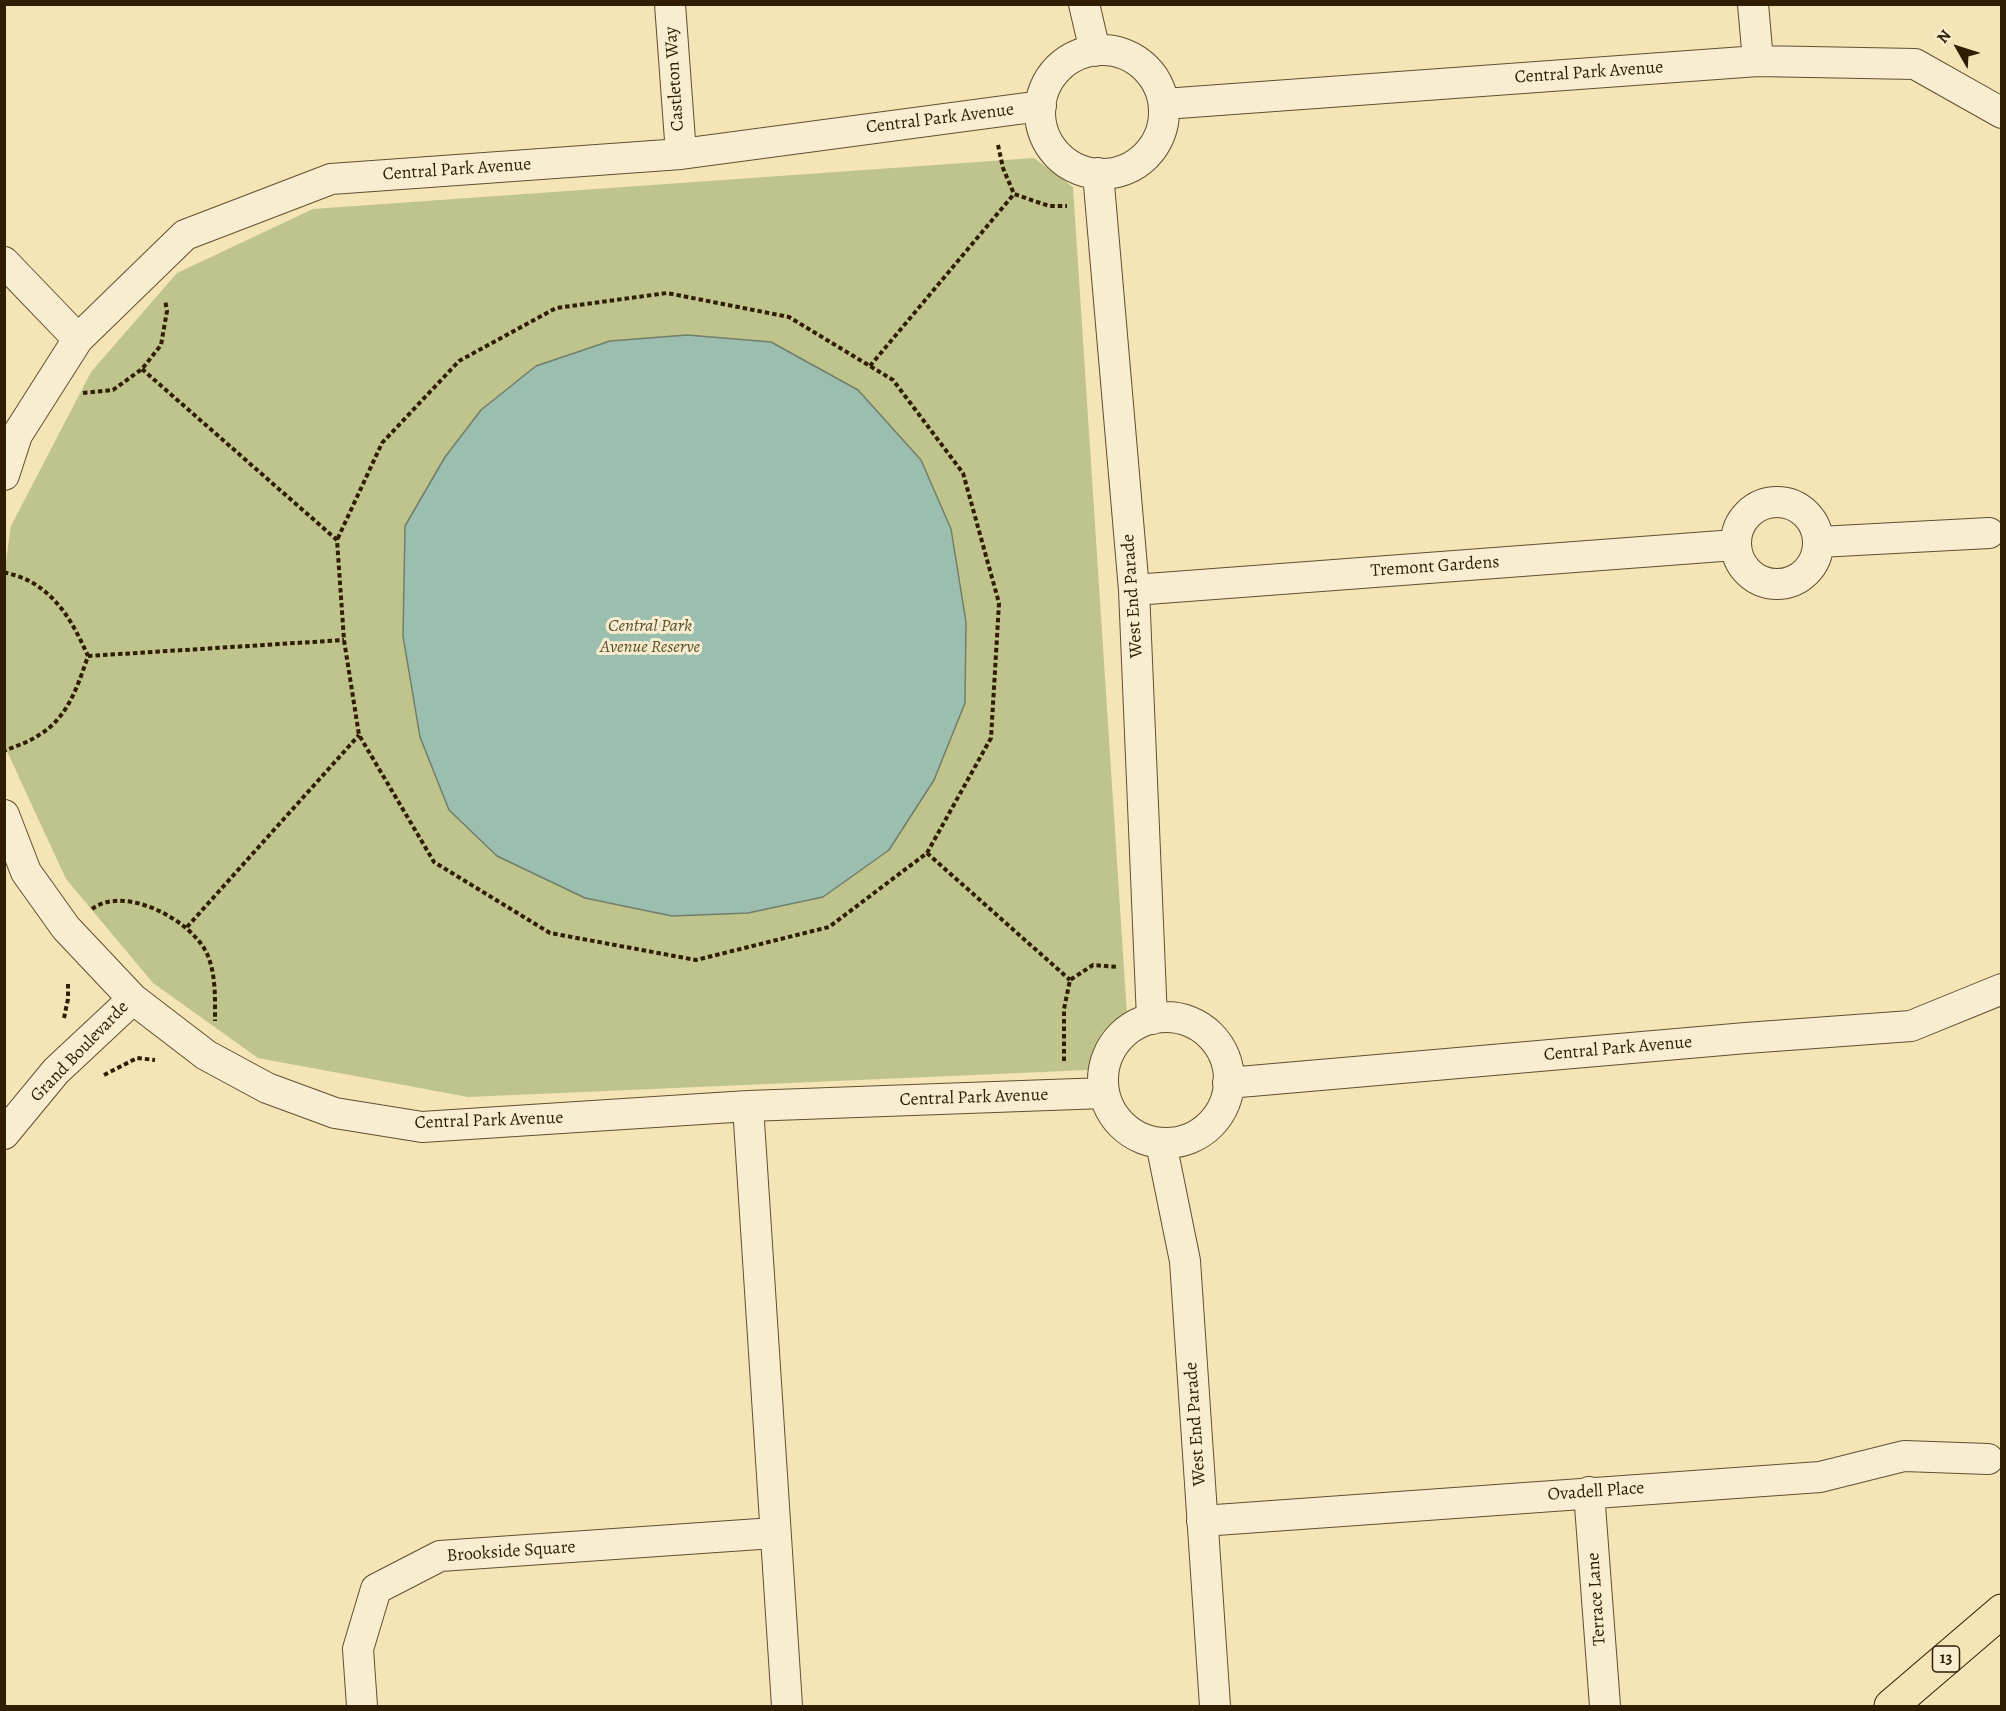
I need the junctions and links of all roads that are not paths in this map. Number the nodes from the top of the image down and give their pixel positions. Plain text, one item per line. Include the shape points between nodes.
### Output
1 (670, 4) edge
2 (1084, 4) edge
3 (1753, 4) edge
4 (1095, 51) junction
5 (1758, 61) junction
6 (1164, 104) junction
7 (1041, 106) junction
8 (2001, 113) edge
9 (681, 154) junction
10 (1098, 173) junction
11 (4, 262) edge
12 (78, 339) junction
13 (4, 475) edge
14 (1989, 533) dead end
15 (1819, 542) junction
16 (1735, 545) junction
17 (1134, 590) junction
18 (4, 815) edge
19 (2001, 989) edge
20 (132, 999) junction
21 (1152, 1020) junction
22 (1228, 1083) junction
23 (1104, 1093) junction
24 (748, 1106) junction
25 (4, 1134) edge
26 (1161, 1143) junction
27 (1988, 1459) dead end
28 (1589, 1492) junction
29 (1202, 1521) junction
30 (774, 1533) junction
31 (2001, 1611) edge
32 (362, 1707) edge
33 (787, 1707) edge
34 (1215, 1707) edge
35 (1605, 1707) edge
36 (1891, 1707) edge

1 - 9 street, Castleton Way
2 - 4 street
3 - 5 street
4 - 6 street via 1112,50 1132,57 1149,70
4 - 7 street via 1067,60 1051,75
5 - 6 street, Central Park Avenue
5 - 8 street, Central Park Avenue via 1915,64
6 - 10 street via 1163,126 1155,146 1140,162 1112,174
7 - 9 street, Central Park Avenue
7 - 10 street via 1043,133 1054,152 1070,166
9 - 12 street, Central Park Avenue via 331,179 185,235
10 - 17 street, West End Parade
11 - 12 street
12 - 13 street, Central Park Avenue via 17,435
14 - 15 street
15 - 16 street via 1810,569 1786,585 1764,583 1746,572
15 - 16 street via 1816,528 1797,506 1769,502 1744,518
16 - 17 street, Tremont Gardens
17 - 21 street, West End Parade
18 - 20 street, Central Park Avenue via 26,872 66,928
19 - 22 street, Central Park Avenue via 1911,1026
20 - 24 street, Central Park Avenue via 206,1055 267,1088 335,1113 422,1127
20 - 25 street, Grand Boulevarde via 56,1071
21 - 22 street via 1167,1017 1189,1021 1208,1032 1228,1068
21 - 23 street via 1130,1029 1114,1044 1105,1064
22 - 26 street via 1216,1119 1199,1134 1179,1142
23 - 24 street, Central Park Avenue
23 - 26 street via 1119,1123 1136,1136
24 - 30 street
26 - 29 street, West End Parade via 1185,1261
27 - 28 street, Ovadell Place via 1904,1456 1820,1477
28 - 29 street, Ovadell Place
28 - 35 street, Terrace Lane
29 - 34 street, West End Parade
30 - 32 street, Brookside Square via 440,1556 376,1589 358,1649
30 - 33 street
31 - 36 main road, 13

